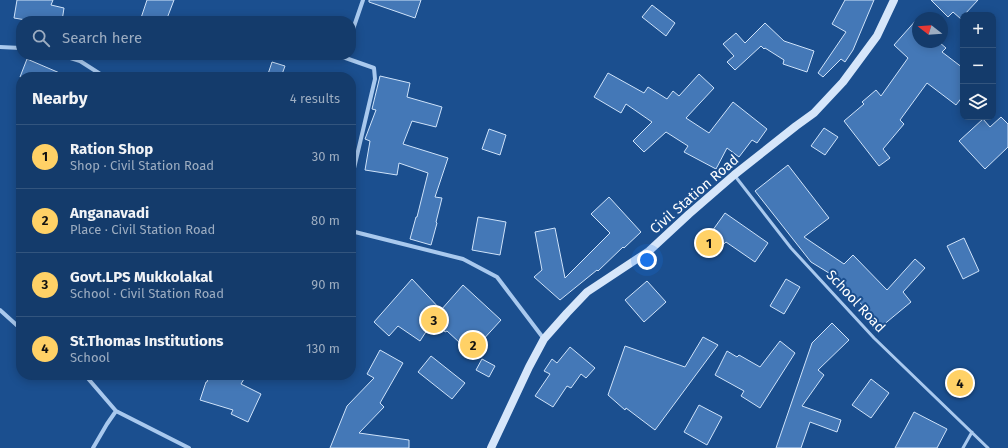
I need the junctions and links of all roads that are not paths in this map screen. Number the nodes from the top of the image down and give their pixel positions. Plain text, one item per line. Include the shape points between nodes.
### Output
1 (363, 0) edge
2 (894, 0) edge
3 (356, 20) edge
4 (0, 46) edge
5 (16, 48) edge
6 (77, 60) edge
7 (354, 60) edge
8 (97, 72) edge
9 (356, 160) edge
10 (734, 175) junction
11 (356, 232) edge
12 (0, 310) edge
13 (16, 324) edge
14 (544, 339) junction
15 (89, 380) edge
16 (116, 411) junction
17 (972, 432) junction
18 (93, 448) edge
19 (189, 448) edge
20 (491, 448) edge
21 (963, 448) edge
22 (988, 448) edge

1 - 3 street
2 - 10 main road, Civil Station Road via 877,36 843,82 814,113
4 - 5 street
6 - 8 street
7 - 9 street via 374,68 375,79
10 - 14 main road, Civil Station Road via 649,251 587,292
10 - 17 lane, School Road via 791,248 874,338
11 - 14 street via 463,259 497,277
12 - 13 street
14 - 20 main road, Civil Station Road
15 - 16 street
16 - 18 street
16 - 19 street
17 - 21 lane
17 - 22 lane, School Road

